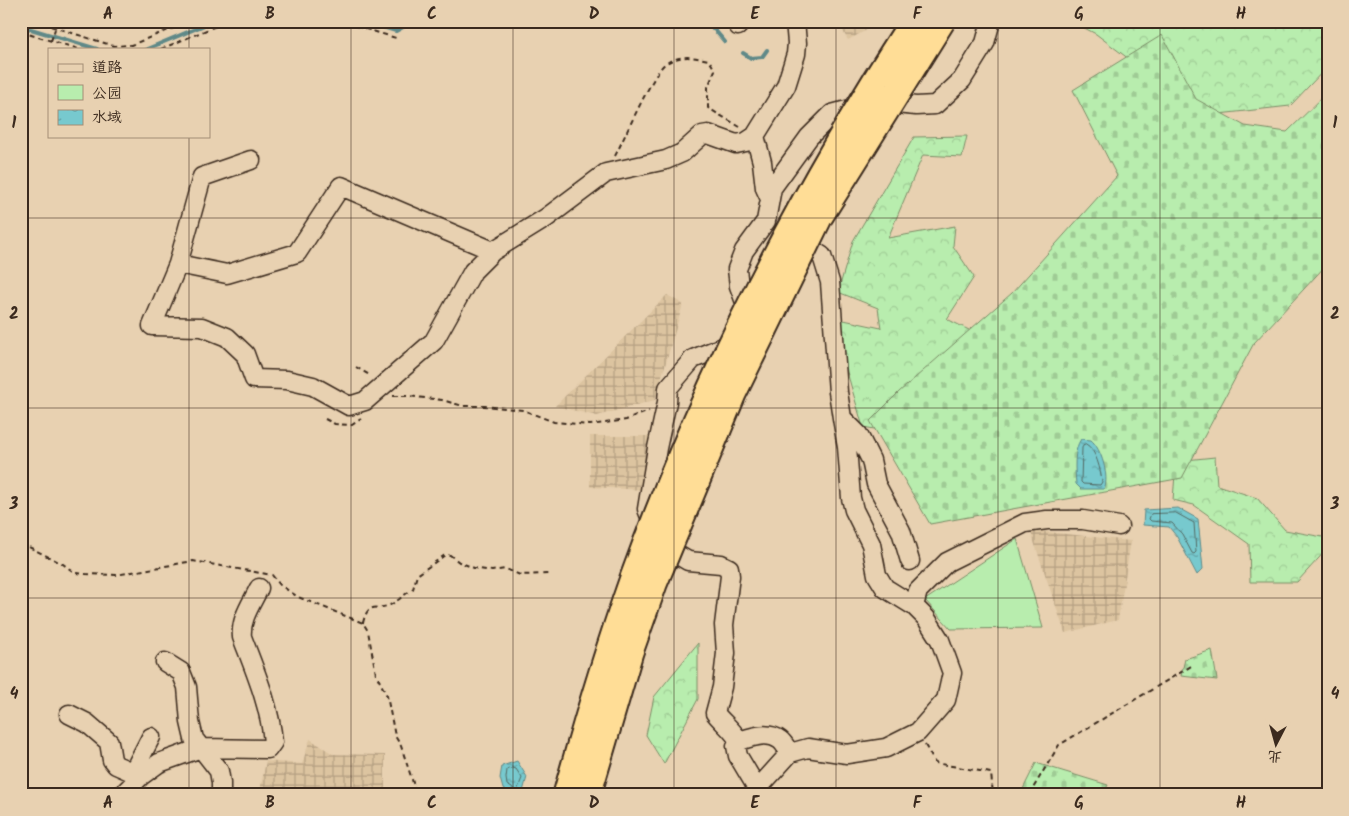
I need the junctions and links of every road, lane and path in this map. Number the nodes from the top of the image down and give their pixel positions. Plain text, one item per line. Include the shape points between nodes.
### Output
1 (34, 21) edge
2 (191, 21) edge
3 (228, 21) edge
4 (340, 21) edge
5 (795, 21) edge
6 (913, 21) edge
7 (942, 21) edge
8 (991, 21) edge
9 (220, 23) edge
10 (56, 28) junction
11 (21, 32) edge
12 (396, 38) dead end
13 (51, 40) junction
14 (75, 48) edge
15 (163, 48) edge
16 (755, 136) junction
17 (251, 160) dead end
18 (606, 173) junction
19 (770, 199) junction
20 (766, 221) junction
21 (493, 251) junction
22 (178, 264) junction
23 (390, 396) dead end
24 (666, 407) junction
25 (365, 416) dead end
26 (842, 418) junction
27 (325, 419) dead end
28 (1119, 526) dead end
29 (910, 561) dead end
30 (548, 574) dead end
31 (259, 588) dead end
32 (914, 606) junction
33 (363, 623) dead end
34 (165, 662) dead end
35 (1193, 665) dead end
36 (69, 714) dead end
37 (918, 732) junction
38 (151, 736) dead end
39 (739, 741) junction
40 (200, 748) junction
41 (790, 753) junction
42 (137, 774) junction
43 (754, 792) edge
44 (122, 794) edge
45 (221, 795) edge
46 (566, 795) edge
47 (588, 795) edge
48 (993, 795) edge
49 (1029, 795) edge

1 - 10 path
2 - 10 path via 130,45 114,46
3 - 9 path
4 - 12 path
5 - 16 street via 796,54 786,86
6 - 46 highway, bridge via 804,200 717,373 633,578
7 - 47 highway, bridge via 820,216 733,394 654,584 630,652
8 - 19 street via 985,43 962,80 935,106 877,102 832,114 809,137 772,188
9 - 15 path
10 - 13 path
11 - 13 path
13 - 14 path
16 - 18 street via 736,144 708,134 702,135 682,153 666,160
16 - 18 path via 708,108 708,88 715,70 709,60 687,56 663,65
16 - 19 street
17 - 22 street via 202,177
18 - 21 street via 546,218
19 - 20 street
20 - 24 street via 744,251 737,269 739,286 750,316 748,328 727,345 692,359 668,388
20 - 26 street via 822,256 830,282
21 - 22 street via 341,186 297,253 226,274
21 - 22 street via 473,271 434,341 365,401 349,406 313,386 287,380 254,380 245,354 227,338 202,327 152,326
23 - 24 path via 523,410 554,422 590,425 626,420
24 - 39 street via 647,509 657,535 673,552 688,561 721,564 729,568 724,625 726,653 715,713
25 - 27 path via 352,425 335,424
26 - 29 street via 858,434 871,460 876,484 902,531
26 - 32 street via 851,498 871,544 877,576 885,588
28 - 32 street via 1084,520 1025,523 947,562 918,591
30 - 33 path via 520,575 506,569 474,568 445,555 417,575 413,589 390,605 370,608
31 - 40 street via 241,629 263,693 273,742 268,749
32 - 37 street via 940,640 952,673 946,700
34 - 40 street via 181,672 188,687 190,722
35 - 49 path via 1059,745
36 - 42 street via 102,734 109,742 116,765
37 - 41 street via 886,748 847,754 808,748
37 - 48 path via 935,763 991,773
38 - 42 street
39 - 41 street via 769,735 780,740
39 - 43 street via 736,746 738,756
40 - 42 street
40 - 45 street via 219,771
41 - 43 street
42 - 44 street

